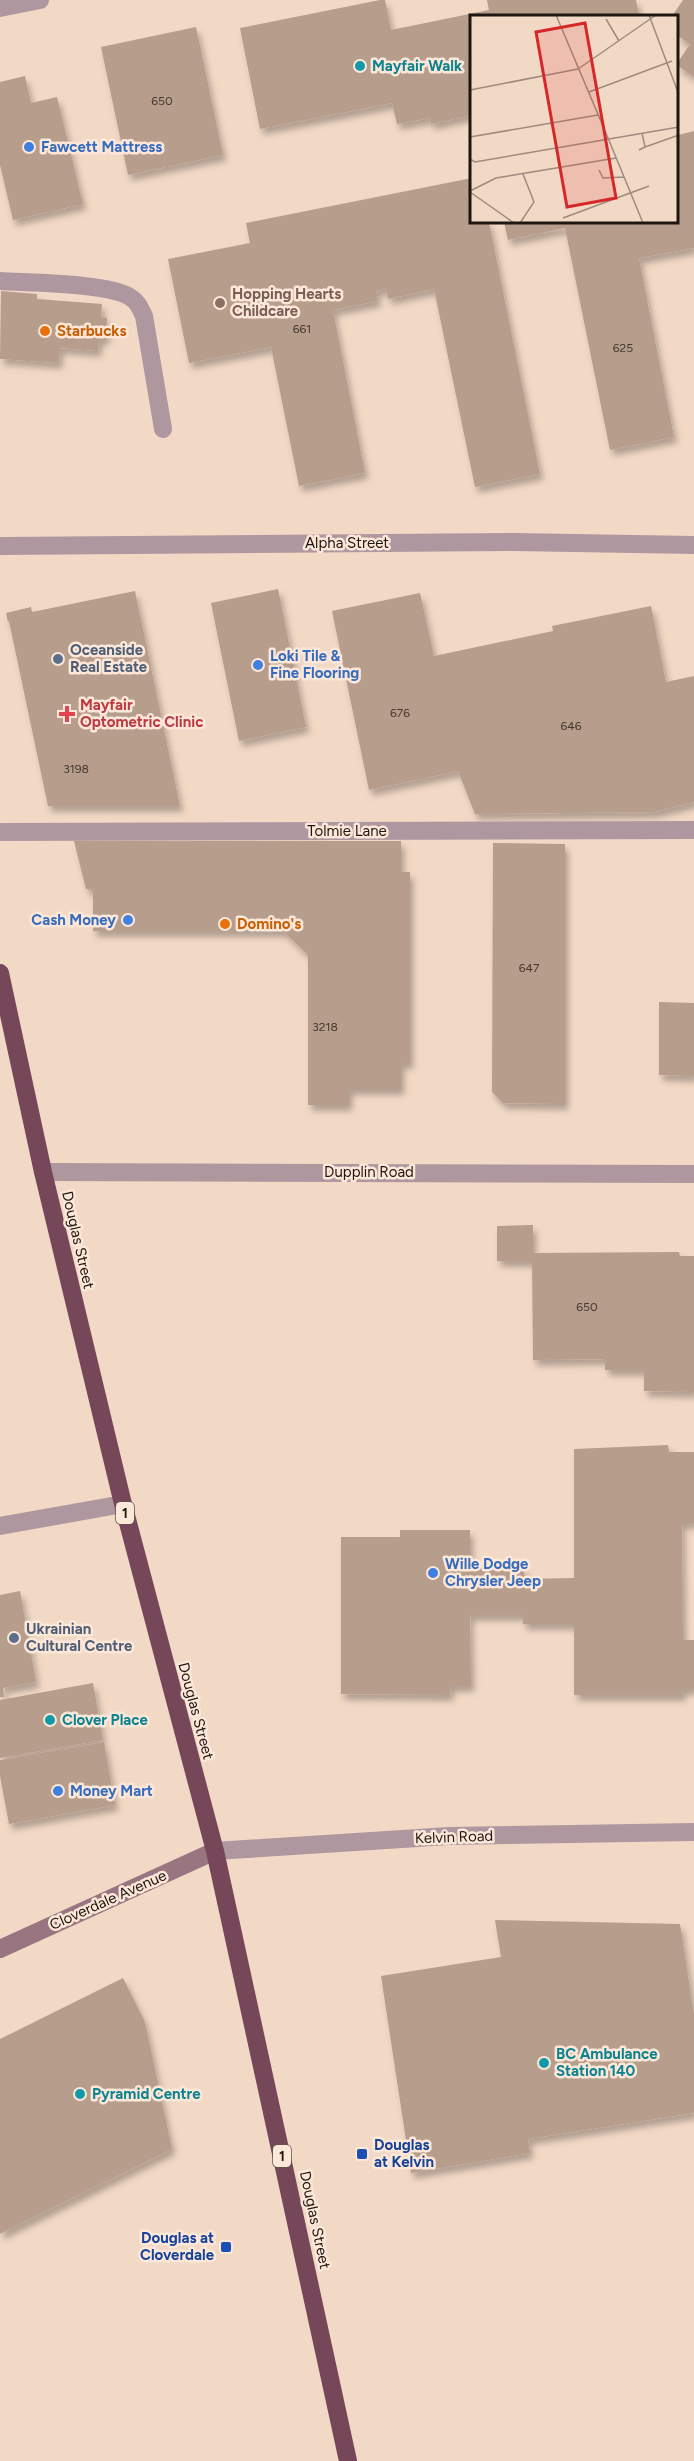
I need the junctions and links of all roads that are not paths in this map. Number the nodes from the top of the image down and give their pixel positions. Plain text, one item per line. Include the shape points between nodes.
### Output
1 (40, 0) edge
2 (0, 8) edge
3 (0, 281) edge
4 (163, 429) dead end
5 (694, 545) edge
6 (0, 546) edge
7 (694, 830) edge
8 (0, 832) edge
9 (0, 973) edge
10 (43, 1172) junction
11 (694, 1174) edge
12 (123, 1504) junction
13 (0, 1526) edge
14 (694, 1832) edge
15 (215, 1851) junction
16 (0, 1949) edge
17 (348, 2461) edge

1 - 2 street
3 - 4 street via 102,289 132,298 144,316
5 - 6 street, Alpha Street via 513,542
7 - 8 street, Tolmie Lane
9 - 10 highway, Douglas Street / 1
10 - 11 street, Dupplin Road
10 - 12 highway, Douglas Street / 1
12 - 13 street
12 - 15 highway, Douglas Street / 1
14 - 15 street, Kelvin Road via 449,1836
15 - 16 main road, Cloverdale Avenue
15 - 17 highway, Douglas Street / 1

